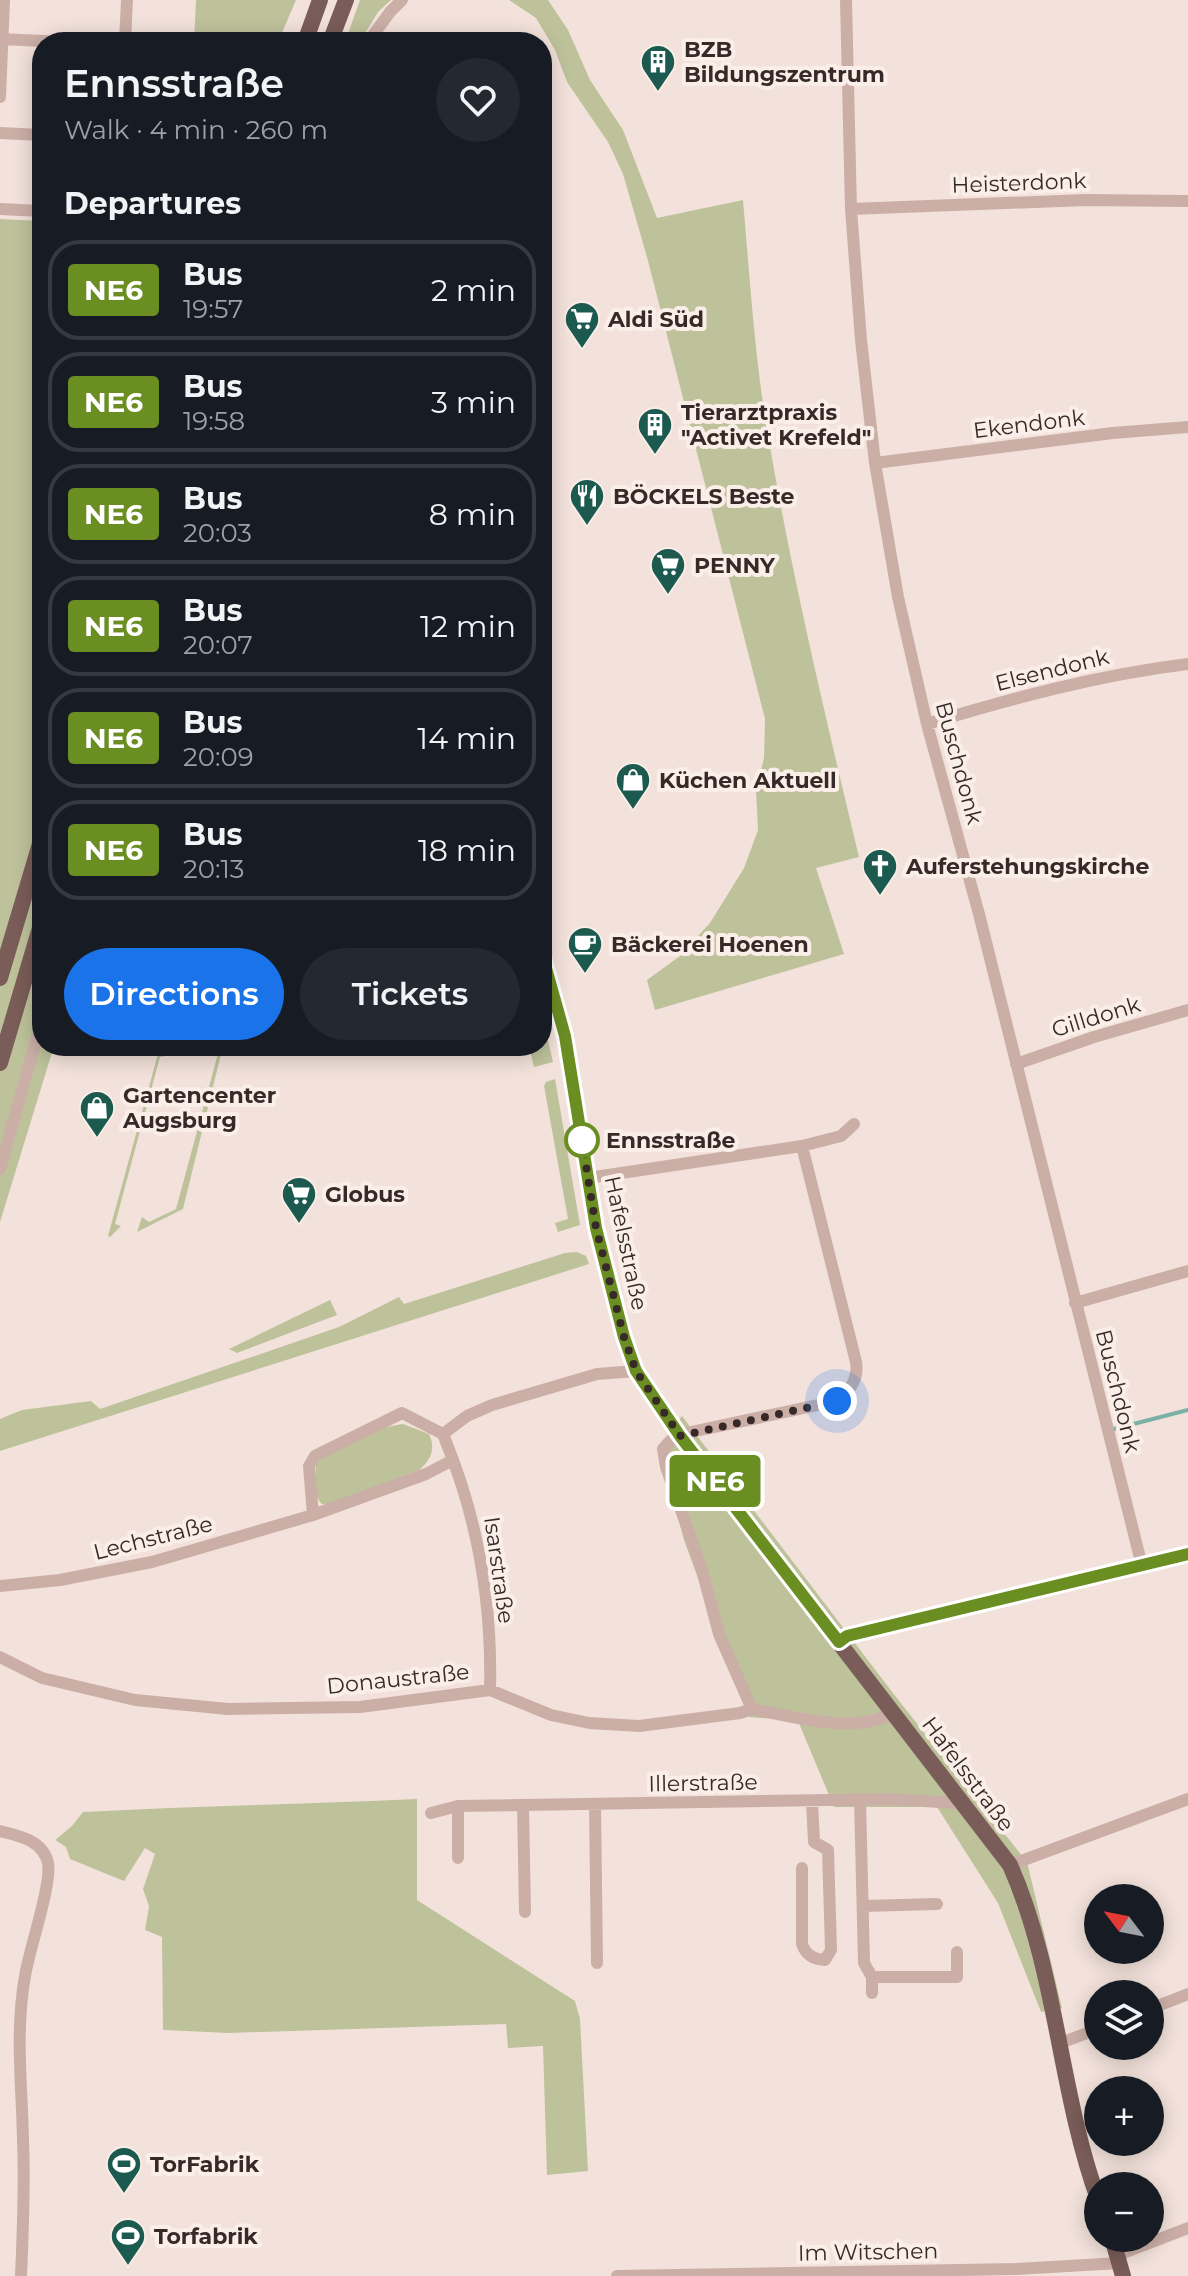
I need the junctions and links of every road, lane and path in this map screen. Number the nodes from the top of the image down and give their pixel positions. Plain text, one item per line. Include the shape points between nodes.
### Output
1 (4, 0) edge
2 (127, 0) edge
3 (320, 0) edge
4 (346, 0) edge
5 (402, 0) edge
6 (846, 0) edge
7 (125, 32) edge
8 (309, 32) edge
9 (334, 32) edge
10 (376, 32) edge
11 (2, 40) edge
12 (32, 41) edge
13 (0, 97) edge
14 (0, 133) edge
15 (32, 135) edge
16 (1188, 201) edge
17 (0, 209) edge
18 (851, 209) junction
19 (32, 211) edge
20 (1188, 427) edge
21 (875, 463) junction
22 (1188, 664) edge
23 (927, 724) junction
24 (32, 871) edge
25 (32, 955) edge
26 (0, 978) edge
27 (552, 990) edge
28 (1188, 1010) edge
29 (32, 1055) edge
30 (0, 1063) edge
31 (1016, 1064) junction
32 (854, 1124) dead end
33 (802, 1146) junction
34 (0, 1169) edge
35 (588, 1178) junction
36 (1188, 1271) edge
37 (1075, 1303) junction
38 (636, 1371) junction
39 (443, 1434) junction
40 (680, 1436) junction
41 (453, 1460) junction
42 (313, 1515) junction
43 (1188, 1554) edge
44 (1142, 1566) junction
45 (0, 1586) edge
46 (839, 1642) junction
47 (0, 1657) edge
48 (490, 1690) junction
49 (752, 1709) junction
50 (892, 1712) junction
51 (1188, 1799) edge
52 (860, 1800) junction
53 (960, 1800) junction
54 (812, 1802) junction
55 (595, 1804) junction
56 (523, 1805) junction
57 (458, 1806) junction
58 (431, 1813) dead end
59 (0, 1831) edge
60 (458, 1858) dead end
61 (1010, 1865) junction
62 (802, 1868) dead end
63 (937, 1904) dead end
64 (863, 1906) junction
65 (525, 1912) dead end
66 (957, 1952) dead end
67 (597, 1963) dead end
68 (872, 1977) junction
69 (872, 1993) dead end
70 (1188, 1994) edge
71 (1164, 2003) edge
72 (1084, 2034) edge
73 (1058, 2044) junction
74 (1091, 2172) edge
75 (1188, 2228) edge
76 (1120, 2264) edge
77 (21, 2276) edge
78 (617, 2276) edge

1 - 11 street
2 - 7 street
3 - 8 main road
4 - 9 main road
5 - 10 street
6 - 18 street, Buschdonk
11 - 12 street
11 - 13 street
14 - 15 street
16 - 18 street, Heisterdonk
17 - 19 street
18 - 21 street, Buschdonk
20 - 21 street, Ekendonk
21 - 23 street, Buschdonk
22 - 23 street, Elsendonk via 1033,692
23 - 31 street, Buschdonk
24 - 26 main road
25 - 30 main road
27 - 35 main road, Hafelsstraße via 565,1036
28 - 31 street, Gilldonk
29 - 34 street
31 - 37 street, Buschdonk
32 - 33 street via 841,1136
33 - 35 street
33 - 40 street via 858,1370 854,1381 837,1401
35 - 38 main road, Hafelsstraße via 598,1237
36 - 37 street
37 - 44 street, Buschdonk
38 - 39 street via 597,1374 492,1405
38 - 40 main road, Hafelsstraße
39 - 41 street
39 - 42 street via 402,1413 315,1456 309,1466
40 - 46 main road, Hafelsstraße
40 - 49 street via 663,1449 666,1467 719,1634
41 - 42 street, Lechstraße
41 - 48 street, Isarstraße via 476,1528 487,1601
42 - 45 street, Lechstraße via 152,1562
43 - 44 street
44 - 46 street
46 - 50 main road, Hafelsstraße
47 - 48 street, Donaustraße via 42,1678 135,1700 228,1709 360,1707
48 - 49 street, Donaustraße via 551,1715 589,1723 639,1726
49 - 50 street, Donaustraße via 848,1723
50 - 53 main road, Hafelsstraße
51 - 61 street
52 - 53 street, Illerstraße
52 - 54 street, Illerstraße
52 - 64 street
53 - 61 main road, Hafelsstraße
54 - 55 street, Illerstraße
54 - 62 street via 814,1842 828,1850 831,1950 825,1960 814,1959 802,1944
55 - 56 street, Illerstraße
55 - 67 street
56 - 57 street, Illerstraße
56 - 65 street
57 - 58 street, Illerstraße
57 - 60 street
59 - 77 street via 42,1849 49,1875 19,2018
61 - 73 main road, Hafelsstraße via 1034,1926
63 - 64 street
64 - 68 street via 864,1963
66 - 68 street via 957,1977
68 - 69 street
70 - 71 street
72 - 73 street
73 - 74 main road, Hafelsstraße
75 - 76 street, Im Witschen
76 - 78 street, Im Witschen

